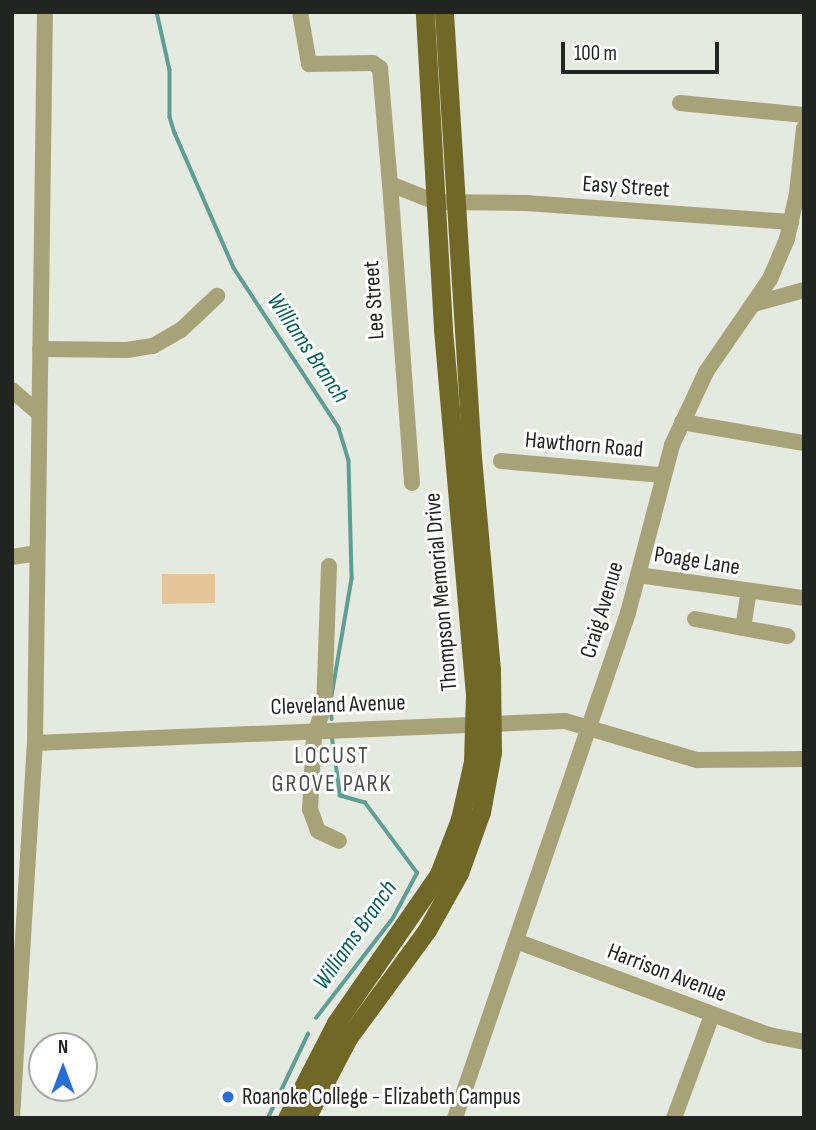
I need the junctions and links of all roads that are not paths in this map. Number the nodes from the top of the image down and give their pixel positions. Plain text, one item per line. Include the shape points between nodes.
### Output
1 (45, 12) edge
2 (300, 12) edge
3 (425, 12) edge
4 (444, 12) edge
5 (680, 103) dead end
6 (804, 115) edge
7 (804, 128) edge
8 (390, 184) junction
9 (457, 201) junction
10 (436, 202) junction
11 (792, 222) junction
12 (804, 290) edge
13 (216, 296) dead end
14 (754, 304) junction
15 (40, 349) junction
16 (12, 390) edge
17 (38, 413) junction
18 (681, 422) junction
19 (804, 443) edge
20 (501, 461) dead end
21 (662, 475) junction
22 (412, 483) dead end
23 (36, 553) junction
24 (12, 557) edge
25 (329, 566) dead end
26 (638, 575) junction
27 (749, 592) junction
28 (804, 598) edge
29 (695, 619) dead end
30 (743, 628) junction
31 (787, 636) dead end
32 (484, 723) junction
33 (590, 725) junction
34 (316, 729) junction
35 (35, 743) junction
36 (804, 759) edge
37 (339, 841) dead end
38 (516, 941) junction
39 (712, 1014) junction
40 (804, 1042) edge
41 (13, 1111) edge
42 (286, 1118) edge
43 (306, 1118) edge
44 (455, 1118) edge
45 (674, 1118) edge

1 - 15 street
2 - 8 street, Lee Street via 309,64 373,63 380,68
3 - 10 main road, Thompson Memorial Drive
4 - 9 main road, Thompson Memorial Drive
5 - 6 street
7 - 11 street, Craig Avenue
8 - 10 street
8 - 22 street, Lee Street
9 - 10 street
9 - 11 street, Easy Street
9 - 32 main road, Thompson Memorial Drive
10 - 32 main road, Thompson Memorial Drive
11 - 14 street, Craig Avenue via 778,263
12 - 14 street
13 - 15 street via 181,330 153,346
14 - 18 street, Craig Avenue via 715,357
15 - 17 street
16 - 17 street
17 - 23 street
18 - 19 street
18 - 21 street, Craig Avenue
20 - 21 street, Hawthorn Road
21 - 26 street, Craig Avenue
23 - 24 street
23 - 35 street
25 - 34 street via 324,707
26 - 27 street, Poage Lane
26 - 33 street, Craig Avenue
27 - 28 street, Poage Lane
27 - 30 street
29 - 30 street
30 - 31 street
32 - 33 street, Cleveland Avenue
32 - 34 street, Cleveland Avenue
32 - 42 main road, Thompson Memorial Drive via 468,790 439,874 336,1023
32 - 43 main road, Thompson Memorial Drive via 487,786 459,873 427,930 348,1038
33 - 36 street, Cleveland Avenue via 698,760
33 - 38 street, Craig Avenue
34 - 35 street, Cleveland Avenue
34 - 37 street via 311,817 319,832
35 - 41 street
38 - 39 street, Harrison Avenue
38 - 44 street, Craig Avenue
39 - 40 street, Harrison Avenue
39 - 45 street

